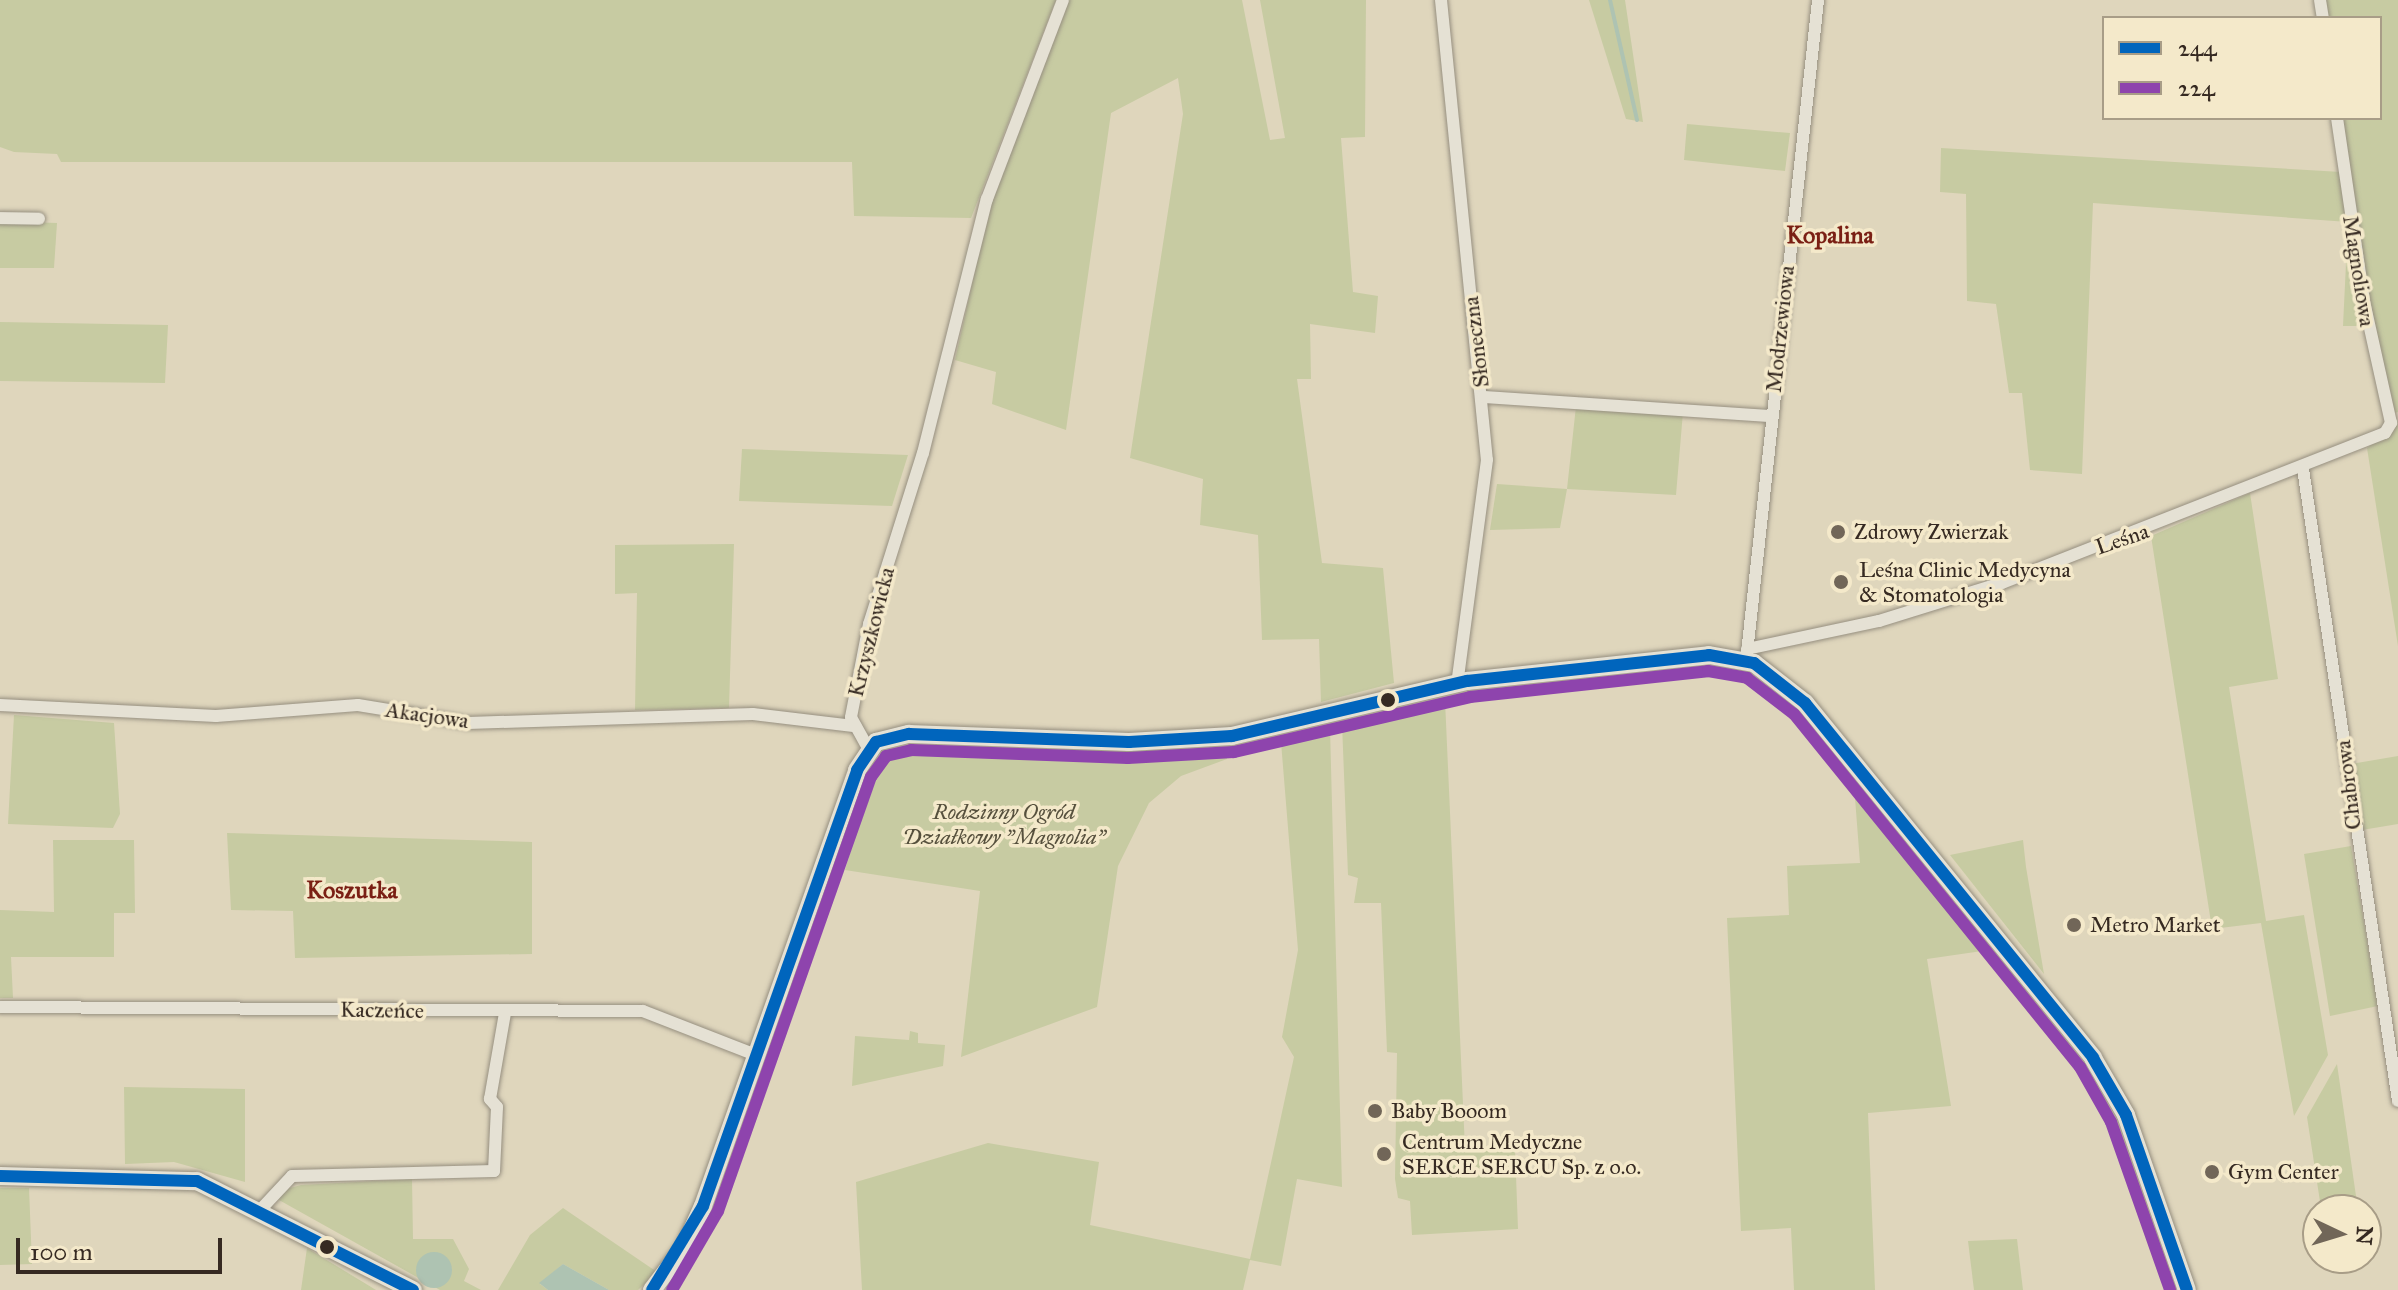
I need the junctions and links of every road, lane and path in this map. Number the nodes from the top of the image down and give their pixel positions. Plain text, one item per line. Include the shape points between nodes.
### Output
1 (1063, 0) edge
2 (1441, 0) edge
3 (1818, 0) edge
4 (2337, 120) edge
5 (0, 218) edge
6 (39, 219) dead end
7 (1483, 397) junction
8 (1770, 416) junction
9 (2391, 423) joint
10 (2303, 469) junction
11 (1746, 654) junction
12 (1457, 684) junction
13 (0, 705) edge
14 (853, 726) junction
15 (868, 748) junction
16 (0, 1007) edge
17 (505, 1013) junction
18 (756, 1055) junction
19 (2398, 1101) edge
20 (0, 1176) edge
21 (262, 1208) junction
22 (413, 1290) edge
23 (652, 1290) edge
24 (2187, 1290) edge

1 - 14 street, Krzyszkowicka via 987,199 951,353 869,624
2 - 7 street, Słoneczna
3 - 8 street, Modrzewiowa
4 - 9 street, Magnoliowa via 2359,273
5 - 6 street
7 - 8 street
7 - 12 street, Słoneczna via 1487,488
8 - 11 street, Modrzewiowa
9 - 10 street, Leśna via 2359,449
10 - 11 street, Leśna via 1953,600
10 - 19 street, Chabrowa
11 - 12 street
11 - 24 street via 1805,703 2112,1083
12 - 15 street via 1236,736 1129,742 909,734
13 - 14 street, Akacjowa via 216,716 358,705 468,723 753,714
14 - 15 street, Krzyszkowicka
15 - 18 street
16 - 17 street, Kaczeńce
17 - 18 street, Kaczeńce via 643,1011
17 - 21 street via 490,1099 497,1107 494,1171 292,1176
18 - 23 street via 695,1225
20 - 21 street via 197,1181
21 - 22 street

